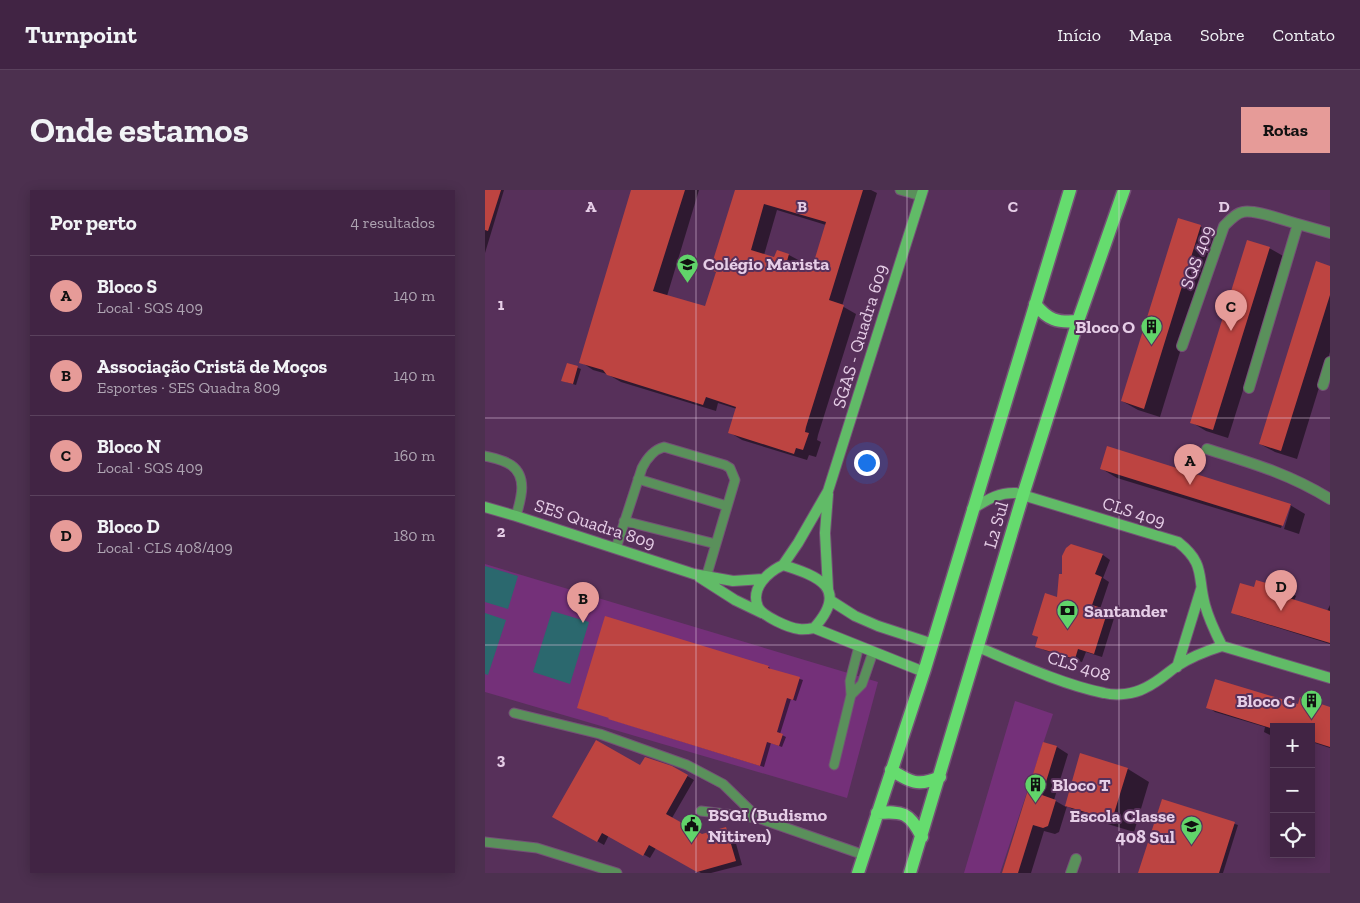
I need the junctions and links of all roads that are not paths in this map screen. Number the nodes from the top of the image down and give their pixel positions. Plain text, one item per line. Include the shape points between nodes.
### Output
1 (900, 190) edge
2 (1070, 190) edge
3 (1124, 190) edge
4 (922, 193) edge
5 (1298, 224) junction
6 (1330, 233) edge
7 (1035, 304) junction
8 (1078, 321) junction
9 (1183, 346) dead end
10 (1330, 362) edge
11 (1323, 385) dead end
12 (1249, 388) dead end
13 (1207, 449) dead end
14 (485, 456) edge
15 (638, 479) junction
16 (828, 491) junction
17 (1023, 495) junction
18 (1330, 499) edge
19 (727, 506) junction
20 (485, 507) edge
21 (972, 509) junction
22 (517, 516) junction
23 (624, 520) junction
24 (716, 544) junction
25 (616, 548) junction
26 (783, 565) junction
27 (707, 578) junction
28 (763, 579) junction
29 (1202, 584) junction
30 (829, 595) junction
31 (764, 614) junction
32 (814, 628) junction
33 (933, 644) junction
34 (859, 646) junction
35 (1222, 646) junction
36 (978, 647) junction
37 (873, 652) junction
38 (1177, 667) junction
39 (924, 672) junction
40 (1330, 678) edge
41 (851, 695) junction
42 (513, 713) dead end
43 (834, 766) dead end
44 (891, 770) junction
45 (940, 777) junction
46 (701, 810) dead end
47 (877, 813) junction
48 (758, 818) junction
49 (922, 837) junction
50 (485, 842) edge
51 (864, 856) junction
52 (1076, 859) dead end
53 (617, 873) edge
54 (858, 873) edge
55 (910, 873) edge
56 (1071, 873) edge

1 - 4 lane
2 - 7 main road, L2 Sul
3 - 8 main road, L2 Sul
4 - 16 street, SGAS - Quadra 609
5 - 6 street, SQS 409
5 - 9 street, SQS 409 via 1243,212 1224,226
5 - 12 street
7 - 8 main road via 1043,315 1053,320
7 - 21 main road, L2 Sul
8 - 17 main road, L2 Sul
10 - 11 street
13 - 18 street via 1274,470 1307,484
14 - 22 lane via 510,464 519,474 522,494
15 - 19 lane
15 - 19 lane via 647,459 664,448 725,465 735,480
15 - 23 lane
16 - 26 street, SGAS - Quadra 609
16 - 30 street, SGAS - Quadra 609 via 825,533
17 - 21 street, CLS 409 via 1003,494
17 - 29 street, CLS 409 via 1178,542 1193,556
17 - 36 main road, L2 Sul
19 - 24 lane
20 - 22 street, SES Quadra 809
21 - 33 main road, L2 Sul
22 - 25 street, SES Quadra 809
23 - 24 lane
23 - 25 lane
24 - 27 lane
25 - 27 street, SES Quadra 809
26 - 28 street
26 - 30 street via 811,574 821,581
27 - 28 street, SES Quadra 809 via 733,581
27 - 31 street, SES Quadra 809 via 735,600
28 - 31 street via 757,598
29 - 35 street, CLS 409 via 1210,621
29 - 38 street
30 - 32 street via 823,617
30 - 33 street via 855,616
31 - 32 street via 797,629
32 - 34 street
33 - 39 main road, L2 Sul
34 - 37 street
34 - 41 lane via 850,681
35 - 38 street, CLS 408
35 - 40 street
36 - 38 street, CLS 408 via 1069,683 1106,693 1130,693 1144,689
36 - 45 main road, L2 Sul
37 - 39 street
37 - 41 lane via 862,684
39 - 44 main road, L2 Sul
41 - 43 lane
42 - 48 lane via 600,734 687,765 723,784
44 - 45 main road via 913,782 928,782
44 - 47 main road, L2 Sul
45 - 49 main road, L2 Sul
46 - 48 lane
47 - 49 main road via 905,813
47 - 51 main road, L2 Sul
48 - 51 lane
49 - 55 main road, L2 Sul
50 - 53 lane via 537,848
51 - 54 main road, L2 Sul
52 - 56 street

